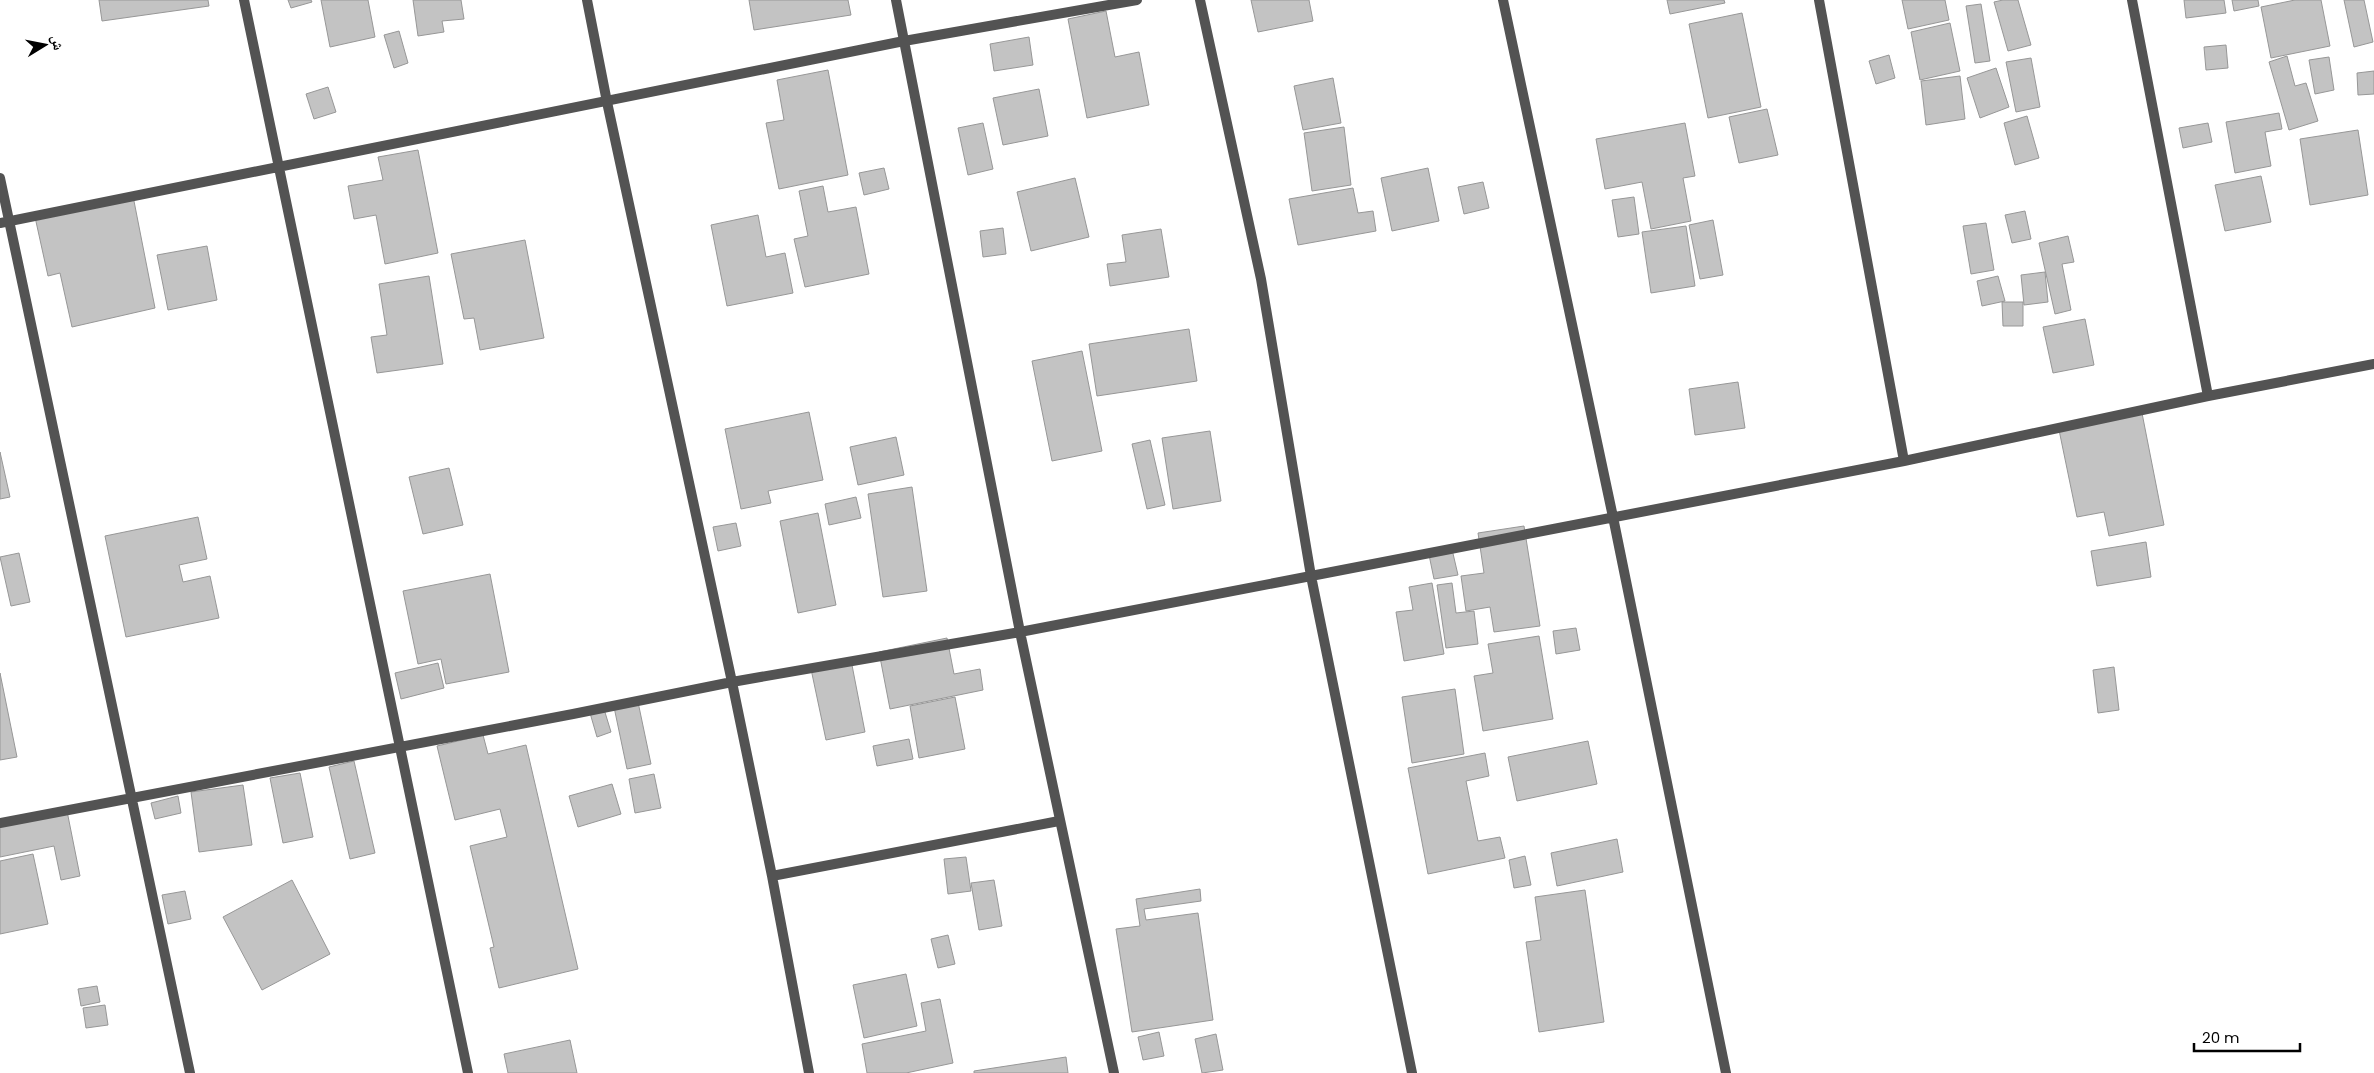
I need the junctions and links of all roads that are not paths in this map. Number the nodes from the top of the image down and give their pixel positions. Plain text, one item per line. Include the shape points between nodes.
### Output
1 (244, 0) edge
2 (587, 0) edge
3 (896, 0) edge
4 (1137, 0) edge
5 (1200, 0) edge
6 (1503, 0) edge
7 (1819, 0) edge
8 (2132, 0) edge
9 (904, 41) junction
10 (607, 102) junction
11 (280, 166) junction
12 (0, 178) edge
13 (4, 222) edge
14 (2374, 364) edge
15 (2208, 396) junction
16 (1904, 461) junction
17 (1613, 517) junction
18 (1311, 576) junction
19 (1020, 632) junction
20 (732, 682) junction
21 (398, 748) junction
22 (132, 799) junction
23 (1059, 821) junction
24 (0, 823) edge
25 (772, 876) junction
26 (190, 1073) edge
27 (468, 1073) edge
28 (809, 1073) edge
29 (1114, 1073) edge
30 (1412, 1073) edge
31 (1726, 1073) edge

1 - 11 street
2 - 10 street
3 - 9 street
4 - 9 street
5 - 18 street via 1261,279
6 - 17 street
7 - 16 street
8 - 15 street
9 - 10 street
9 - 19 street
10 - 11 street
10 - 20 street
11 - 13 street
11 - 21 street
12 - 13 street
13 - 22 street
14 - 15 street
15 - 16 street
16 - 17 street
17 - 18 street
17 - 31 street
18 - 19 street
18 - 30 street
19 - 20 street
19 - 23 street
20 - 21 street
20 - 25 street
21 - 22 street
21 - 27 street
22 - 24 street
22 - 26 street
23 - 25 street
23 - 29 street
25 - 28 street

